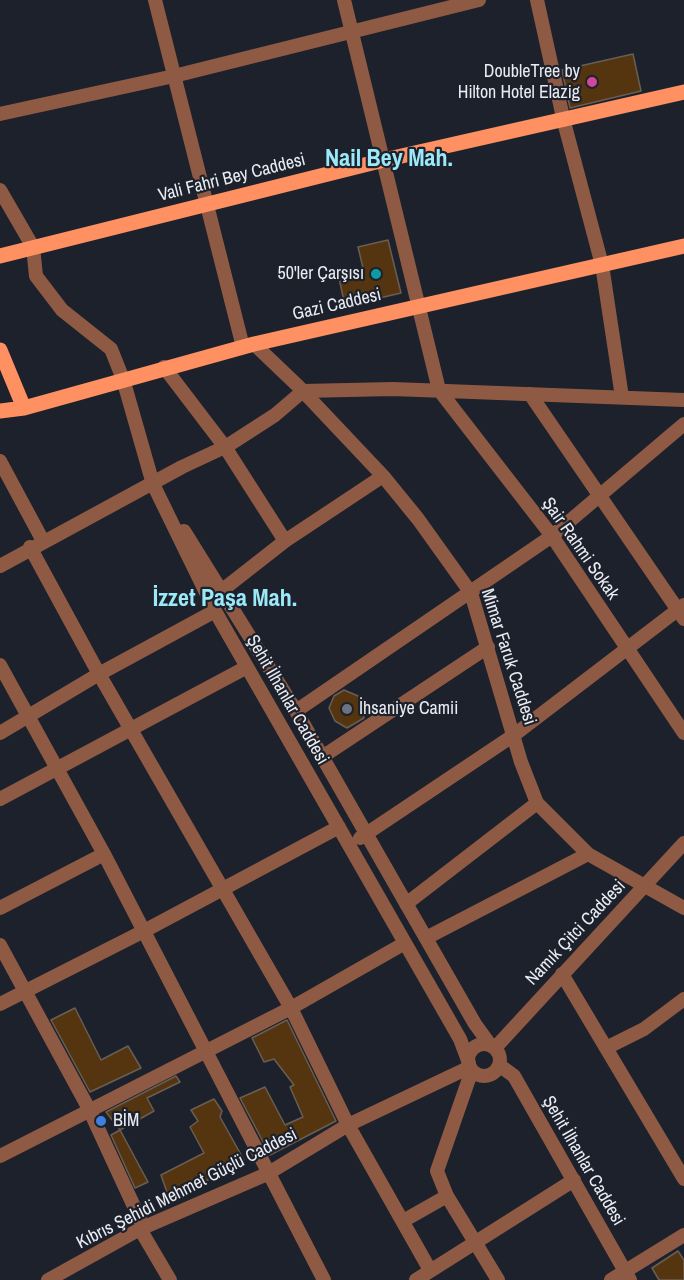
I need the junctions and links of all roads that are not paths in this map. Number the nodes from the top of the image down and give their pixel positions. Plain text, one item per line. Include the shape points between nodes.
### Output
1 (155, 0) edge
2 (344, 0) edge
3 (479, 0) edge
4 (537, 0) edge
5 (353, 32) junction
6 (174, 76) junction
7 (684, 92) edge
8 (0, 114) edge
9 (564, 122) junction
10 (384, 160) junction
11 (0, 190) edge
12 (207, 204) junction
13 (684, 246) edge
14 (33, 247) junction
15 (0, 256) edge
16 (602, 265) junction
17 (419, 307) junction
18 (248, 345) junction
19 (0, 350) edge
20 (164, 367) junction
21 (123, 379) junction
22 (439, 390) junction
23 (303, 391) junction
24 (530, 394) junction
25 (622, 397) junction
26 (684, 400) edge
27 (1, 407) edge
28 (24, 408) junction
29 (684, 424) edge
30 (225, 447) junction
31 (0, 461) edge
32 (382, 476) junction
33 (153, 484) junction
34 (598, 494) junction
35 (552, 536) junction
36 (43, 541) junction
37 (285, 541) junction
38 (30, 547) junction
39 (0, 566) edge
40 (223, 590) junction
41 (471, 592) junction
42 (212, 605) junction
43 (682, 611) edge
44 (488, 647) junction
45 (626, 647) junction
46 (0, 665) edge
47 (247, 667) junction
48 (99, 674) junction
49 (297, 711) junction
50 (29, 718) junction
51 (130, 728) junction
52 (0, 733) edge
53 (684, 733) edge
54 (514, 735) junction
55 (322, 757) junction
56 (57, 770) junction
57 (0, 799) edge
58 (537, 803) junction
59 (339, 827) junction
60 (367, 836) junction
61 (348, 842) junction
62 (684, 843) edge
63 (104, 854) junction
64 (588, 854) junction
65 (645, 885) junction
66 (223, 890) junction
67 (406, 904) junction
68 (0, 908) edge
69 (684, 908) edge
70 (144, 932) junction
71 (426, 938) junction
72 (405, 943) junction
73 (0, 945) edge
74 (562, 974) junction
75 (26, 991) junction
76 (684, 999) edge
77 (0, 1004) edge
78 (291, 1008) junction
79 (493, 1047) junction
80 (606, 1048) junction
81 (206, 1052) junction
82 (499, 1065) junction
83 (470, 1067) junction
84 (89, 1109) junction
85 (348, 1125) junction
86 (0, 1156) edge
87 (267, 1173) junction
88 (684, 1179) edge
89 (574, 1180) junction
90 (447, 1196) junction
91 (403, 1221) junction
92 (142, 1229) junction
93 (684, 1235) edge
94 (475, 1245) junction
95 (430, 1270) junction
96 (628, 1276) edge
97 (48, 1280) edge
98 (170, 1280) edge
99 (324, 1280) edge
100 (416, 1280) edge
101 (498, 1280) edge
102 (611, 1280) edge

1 - 6 street
2 - 5 street
3 - 5 street
4 - 9 street
5 - 6 street
5 - 10 street
6 - 8 street
6 - 12 street
7 - 9 main road, Vali Fahri Bey Caddesi
9 - 10 main road, Vali Fahri Bey Caddesi
9 - 16 street
10 - 12 main road, Vali Fahri Bey Caddesi
10 - 17 street
11 - 14 street
12 - 14 main road, Vali Fahri Bey Caddesi
12 - 18 street
13 - 16 main road, Gazi Caddesi
14 - 15 main road, Vali Fahri Bey Caddesi
14 - 21 street via 36,276 62,310 111,349
16 - 17 main road, Gazi Caddesi
16 - 25 street
17 - 18 main road, Gazi Caddesi
17 - 22 street
18 - 20 main road, Gazi Caddesi
18 - 23 street, Mimar Faruk Caddesi
19 - 28 main road
20 - 21 main road, Gazi Caddesi
20 - 30 street
21 - 28 main road, Gazi Caddesi
21 - 33 street
22 - 23 street
22 - 24 street
22 - 35 street, Şair Rahmi Sokak
23 - 30 street via 275,415
23 - 32 street, Mimar Faruk Caddesi
24 - 25 street
24 - 34 street
25 - 26 street
27 - 28 main road, Gazi Caddesi
29 - 34 street
30 - 33 street
30 - 37 street
31 - 36 street
32 - 37 street
32 - 41 street, Mimar Faruk Caddesi
33 - 36 street
33 - 40 street, Şehit İlhanlar Caddesi
33 - 42 street, Şehit İlhanlar Caddesi
34 - 35 street
34 - 43 street
35 - 41 street
35 - 45 street, Şair Rahmi Sokak
36 - 38 street
37 - 40 street
38 - 39 street
38 - 48 street
40 - 42 street
40 - 49 street, Şehit İlhanlar Caddesi
41 - 44 street, Mimar Faruk Caddesi
41 - 49 street
42 - 47 street, Şehit İlhanlar Caddesi
42 - 48 street
43 - 45 street
44 - 54 street, Mimar Faruk Caddesi
44 - 55 street
45 - 53 street, Şair Rahmi Sokak
45 - 54 street
46 - 50 street
47 - 51 street
47 - 59 street, Şehit İlhanlar Caddesi
48 - 50 street
48 - 51 street
49 - 55 street, Şehit İlhanlar Caddesi
50 - 52 street
50 - 56 street
51 - 56 street
51 - 66 street
54 - 58 street, Mimar Faruk Caddesi
54 - 60 street
55 - 60 street, Şehit İlhanlar Caddesi
56 - 57 street
56 - 63 street
58 - 64 street, Mimar Faruk Caddesi
58 - 67 street
59 - 61 street, Şehit İlhanlar Caddesi
59 - 66 street
60 - 61 street
60 - 67 street, Şehit İlhanlar Caddesi
61 - 72 street, Şehit İlhanlar Caddesi
62 - 65 street, Namık Çitci Caddesi
63 - 68 street
63 - 70 street
64 - 65 street, Mimar Faruk Caddesi
64 - 71 street
65 - 69 street, Mimar Faruk Caddesi
65 - 74 street, Namık Çitci Caddesi
66 - 70 street
66 - 78 street
67 - 71 street, Şehit İlhanlar Caddesi
70 - 75 street
70 - 81 street
71 - 79 street, Şehit İlhanlar Caddesi via 475,1024
72 - 78 street
72 - 83 street, Şehit İlhanlar Caddesi via 460,1039
73 - 75 street
74 - 79 street, Namık Çitci Caddesi
74 - 80 street
75 - 77 street
75 - 84 street
76 - 80 street via 644,1029
78 - 81 street
78 - 85 street
79 - 82 street
79 - 83 street via 482,1044 474,1048 469,1055
80 - 88 street
81 - 84 street
81 - 87 street
82 - 83 street via 489,1075 480,1075
82 - 89 street, Şehit İlhanlar Caddesi via 514,1076
83 - 85 street, Kıbrıs Şehidi Mehmet Güçlü Caddesi
83 - 90 street via 437,1172
84 - 86 street
84 - 92 street
85 - 87 street, Kıbrıs Şehidi Mehmet Güçlü Caddesi
85 - 91 street
87 - 92 street, Kıbrıs Şehidi Mehmet Güçlü Caddesi
87 - 99 street
89 - 94 street
89 - 96 street, Şehit İlhanlar Caddesi
90 - 91 street
90 - 94 street
91 - 95 street
92 - 97 street, Kıbrıs Şehidi Mehmet Güçlü Caddesi
92 - 98 street
93 - 96 street
94 - 95 street
94 - 101 street
95 - 100 street
96 - 102 street

